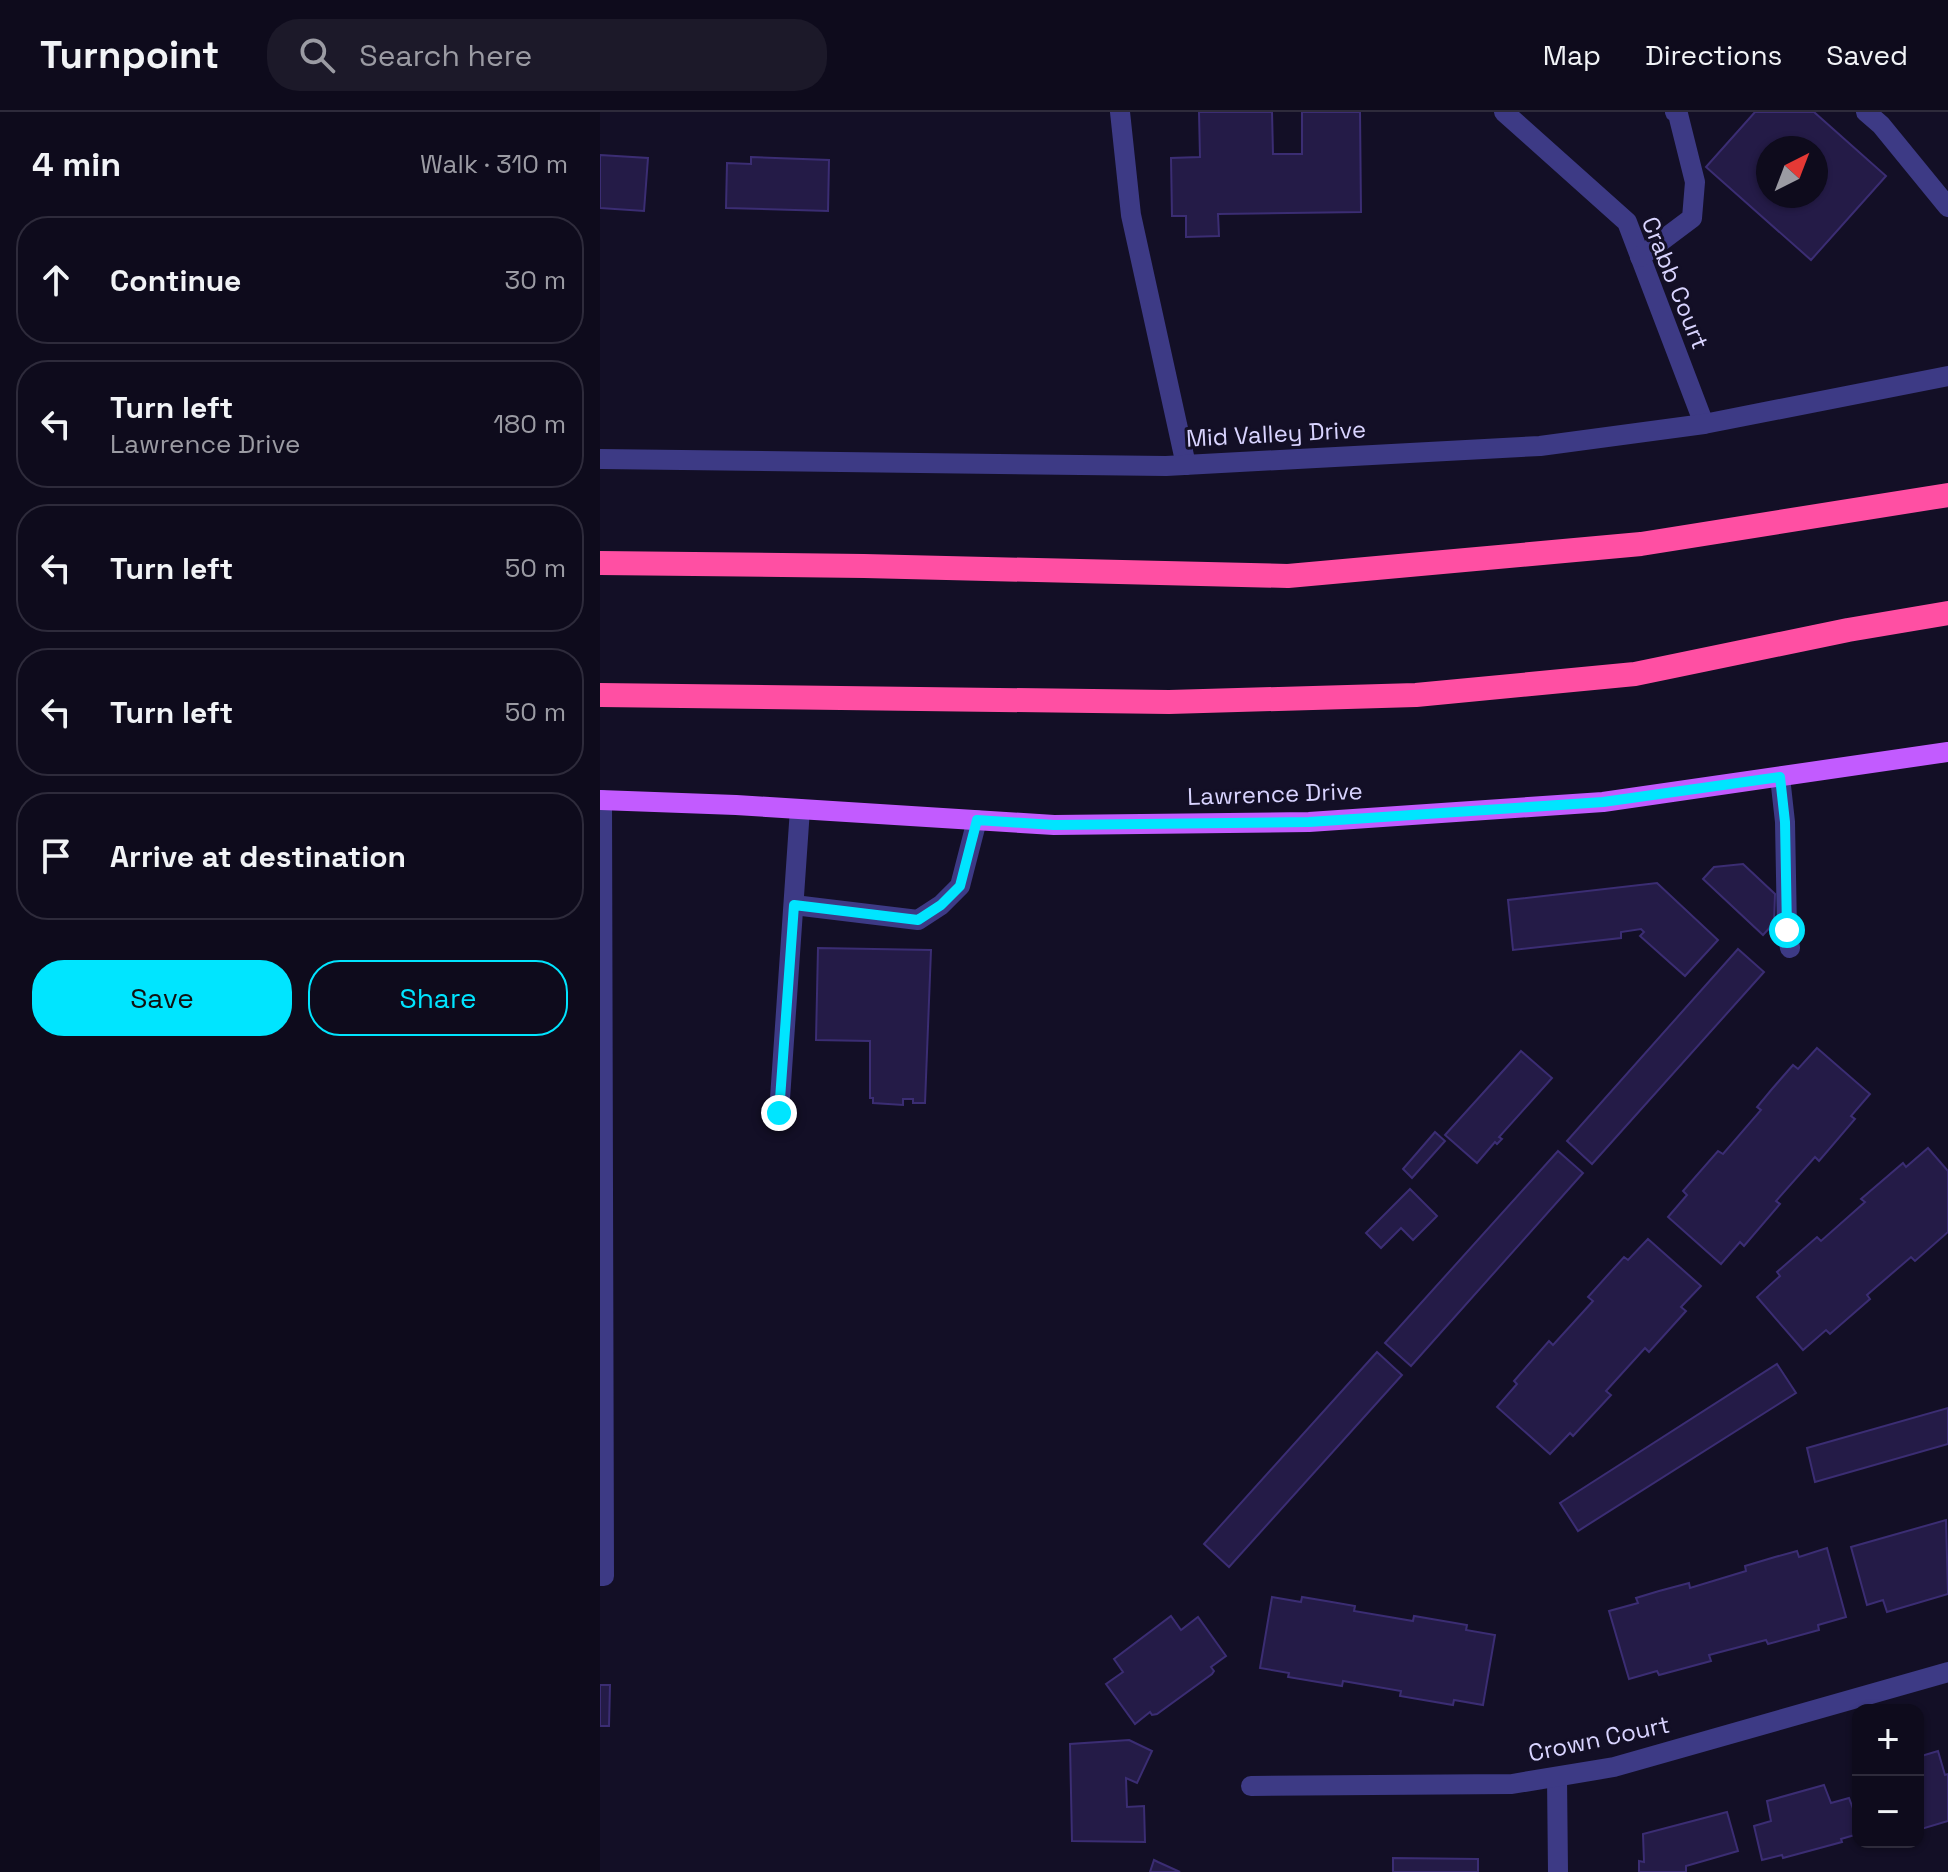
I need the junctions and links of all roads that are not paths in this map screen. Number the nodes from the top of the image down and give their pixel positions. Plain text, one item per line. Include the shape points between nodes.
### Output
1 (1120, 112) edge
2 (1504, 112) edge
3 (1675, 112) edge
4 (1866, 112) edge
5 (1948, 207) edge
6 (1640, 257) junction
7 (1948, 376) edge
8 (1704, 424) junction
9 (600, 459) edge
10 (1186, 465) junction
11 (1948, 495) edge
12 (600, 563) edge
13 (1948, 613) edge
14 (600, 695) edge
15 (1948, 752) edge
16 (1780, 777) junction
17 (601, 800) edge
18 (800, 809) junction
19 (977, 820) junction
20 (794, 905) junction
21 (1790, 948) dead end
22 (779, 1113) dead end
23 (602, 1252) edge
24 (600, 1576) edge
25 (1948, 1672) edge
26 (1557, 1777) junction
27 (1251, 1786) dead end
28 (1558, 1872) edge

1 - 10 street via 1131,215
2 - 6 street, Crabb Court via 1627,222
3 - 6 street via 1695,182 1692,218
4 - 5 street
6 - 8 street, Crabb Court
7 - 8 street, Mid Valley Drive
8 - 10 street, Mid Valley Drive via 1540,446
9 - 10 street, Mid Valley Drive
11 - 12 highway via 1641,544 1288,576
13 - 14 highway via 1635,674 1416,695 1169,702
15 - 16 main road, Lawrence Drive
16 - 19 main road, Lawrence Drive via 1603,802 1309,822 1054,825
16 - 21 street
17 - 18 main road, Lawrence Drive
17 - 23 street
18 - 19 main road, Lawrence Drive
18 - 20 street
19 - 20 street via 960,886 918,920
20 - 22 street
23 - 24 street
25 - 26 street, Crown Court via 1614,1767
26 - 27 street, Crown Court via 1512,1784
26 - 28 street

